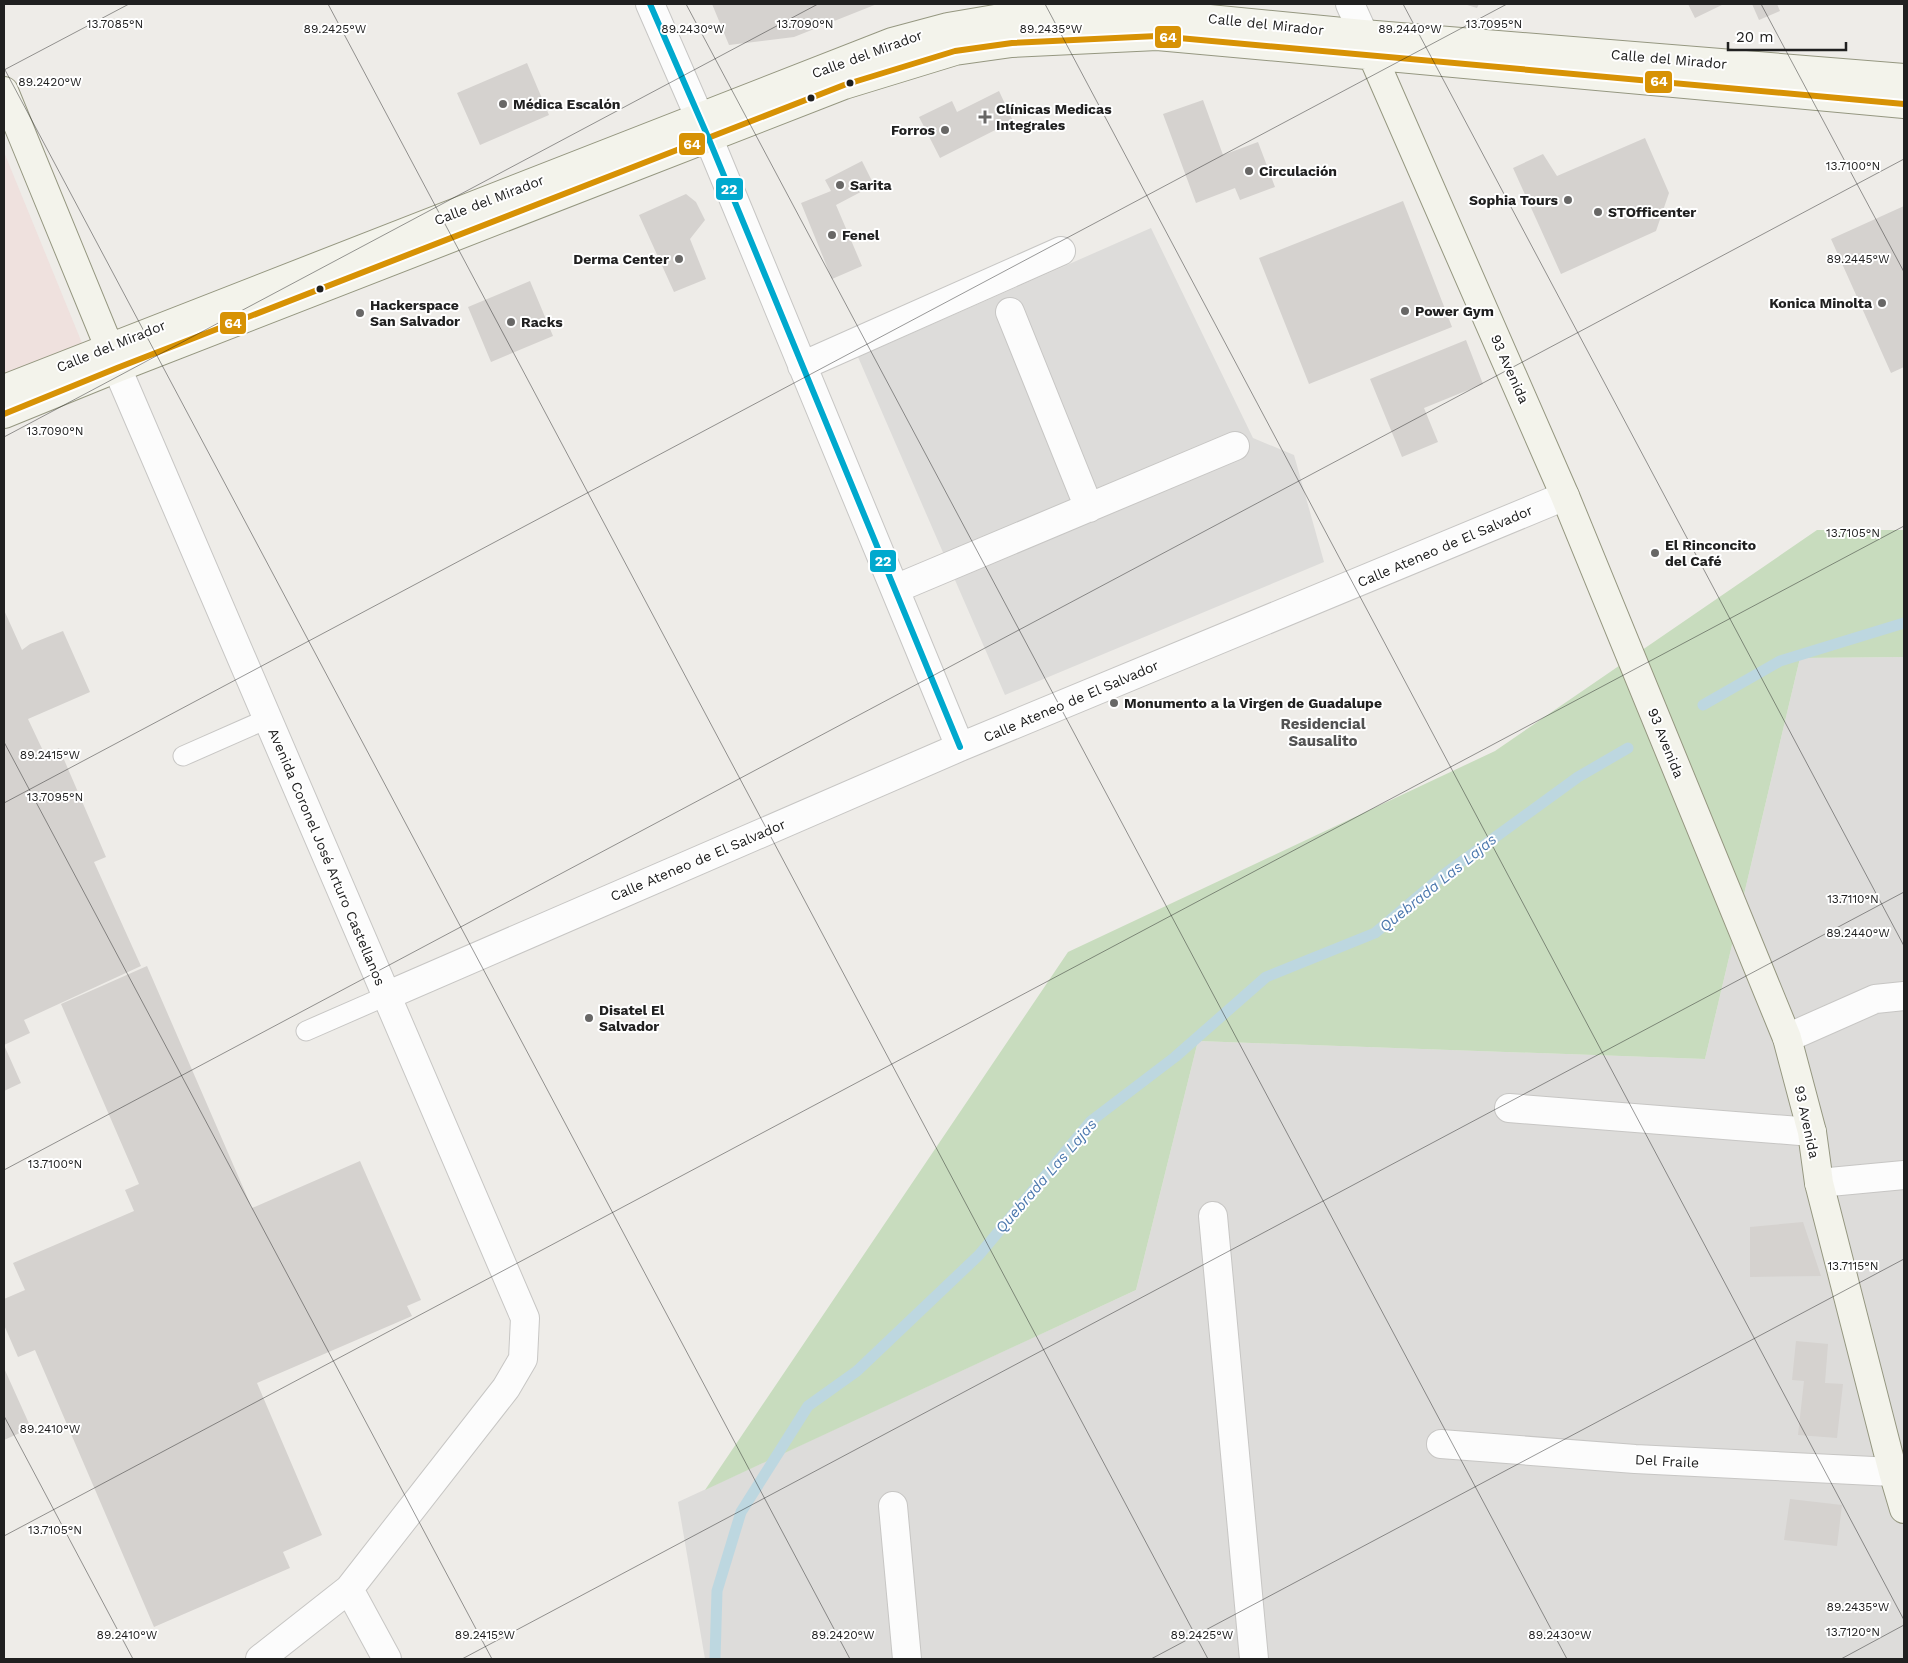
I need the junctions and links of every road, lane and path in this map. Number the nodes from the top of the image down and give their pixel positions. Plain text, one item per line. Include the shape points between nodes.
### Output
1 (650, 4) edge
2 (1350, 4) edge
3 (1368, 45) junction
4 (1904, 78) edge
5 (4, 92) edge
6 (1904, 104) edge
7 (704, 128) junction
8 (1061, 250) dead end
9 (1010, 312) dead end
10 (113, 357) junction
11 (802, 366) junction
12 (4, 389) edge
13 (4, 414) edge
14 (1235, 446) dead end
15 (1565, 496) junction
16 (1089, 508) junction
17 (894, 589) junction
18 (268, 719) junction
19 (960, 747) junction
20 (183, 756) dead end
21 (386, 996) junction
22 (1904, 996) edge
23 (306, 1030) dead end
24 (1787, 1038) junction
25 (1509, 1108) dead end
26 (1812, 1132) junction
27 (1904, 1175) edge
28 (1819, 1183) junction
29 (1213, 1216) dead end
30 (1441, 1444) dead end
31 (1893, 1472) junction
32 (893, 1506) dead end
33 (1904, 1508) edge
34 (349, 1589) junction
35 (260, 1659) edge
36 (387, 1659) edge
37 (907, 1659) edge
38 (1254, 1659) edge

1 - 7 street
2 - 3 street, 93 Avenida
3 - 4 main road, Calle del Mirador
3 - 6 main road, Calle del Mirador
3 - 7 main road, Calle del Mirador via 1158,14 1075,13 995,19 892,42
3 - 15 main road, 93 Avenida
5 - 10 main road, Avenida Coronel José Arturo Castellanos
7 - 10 main road, Calle del Mirador
7 - 11 street
8 - 11 street
9 - 16 street
10 - 12 main road, Calle del Mirador
10 - 13 main road, Calle del Mirador
10 - 18 street, Avenida Coronel José Arturo Castellanos
11 - 17 street
14 - 16 street
15 - 19 street, Calle Ateneo de El Salvador
15 - 24 main road, 93 Avenida
16 - 17 street
17 - 19 street
18 - 20 lane
18 - 21 street, Avenida Coronel José Arturo Castellanos
19 - 21 street, Calle Ateneo de El Salvador
21 - 23 lane
21 - 34 street, Avenida Coronel José Arturo Castellanos via 524,1318 523,1359 506,1388
22 - 24 street via 1875,1000
24 - 26 main road, 93 Avenida
25 - 26 street
26 - 28 main road, 93 Avenida
27 - 28 street
28 - 31 main road, 93 Avenida
29 - 38 street
30 - 31 street, Del Fraile via 1635,1459
31 - 33 main road, 93 Avenida
32 - 37 street
34 - 35 street
34 - 36 street

